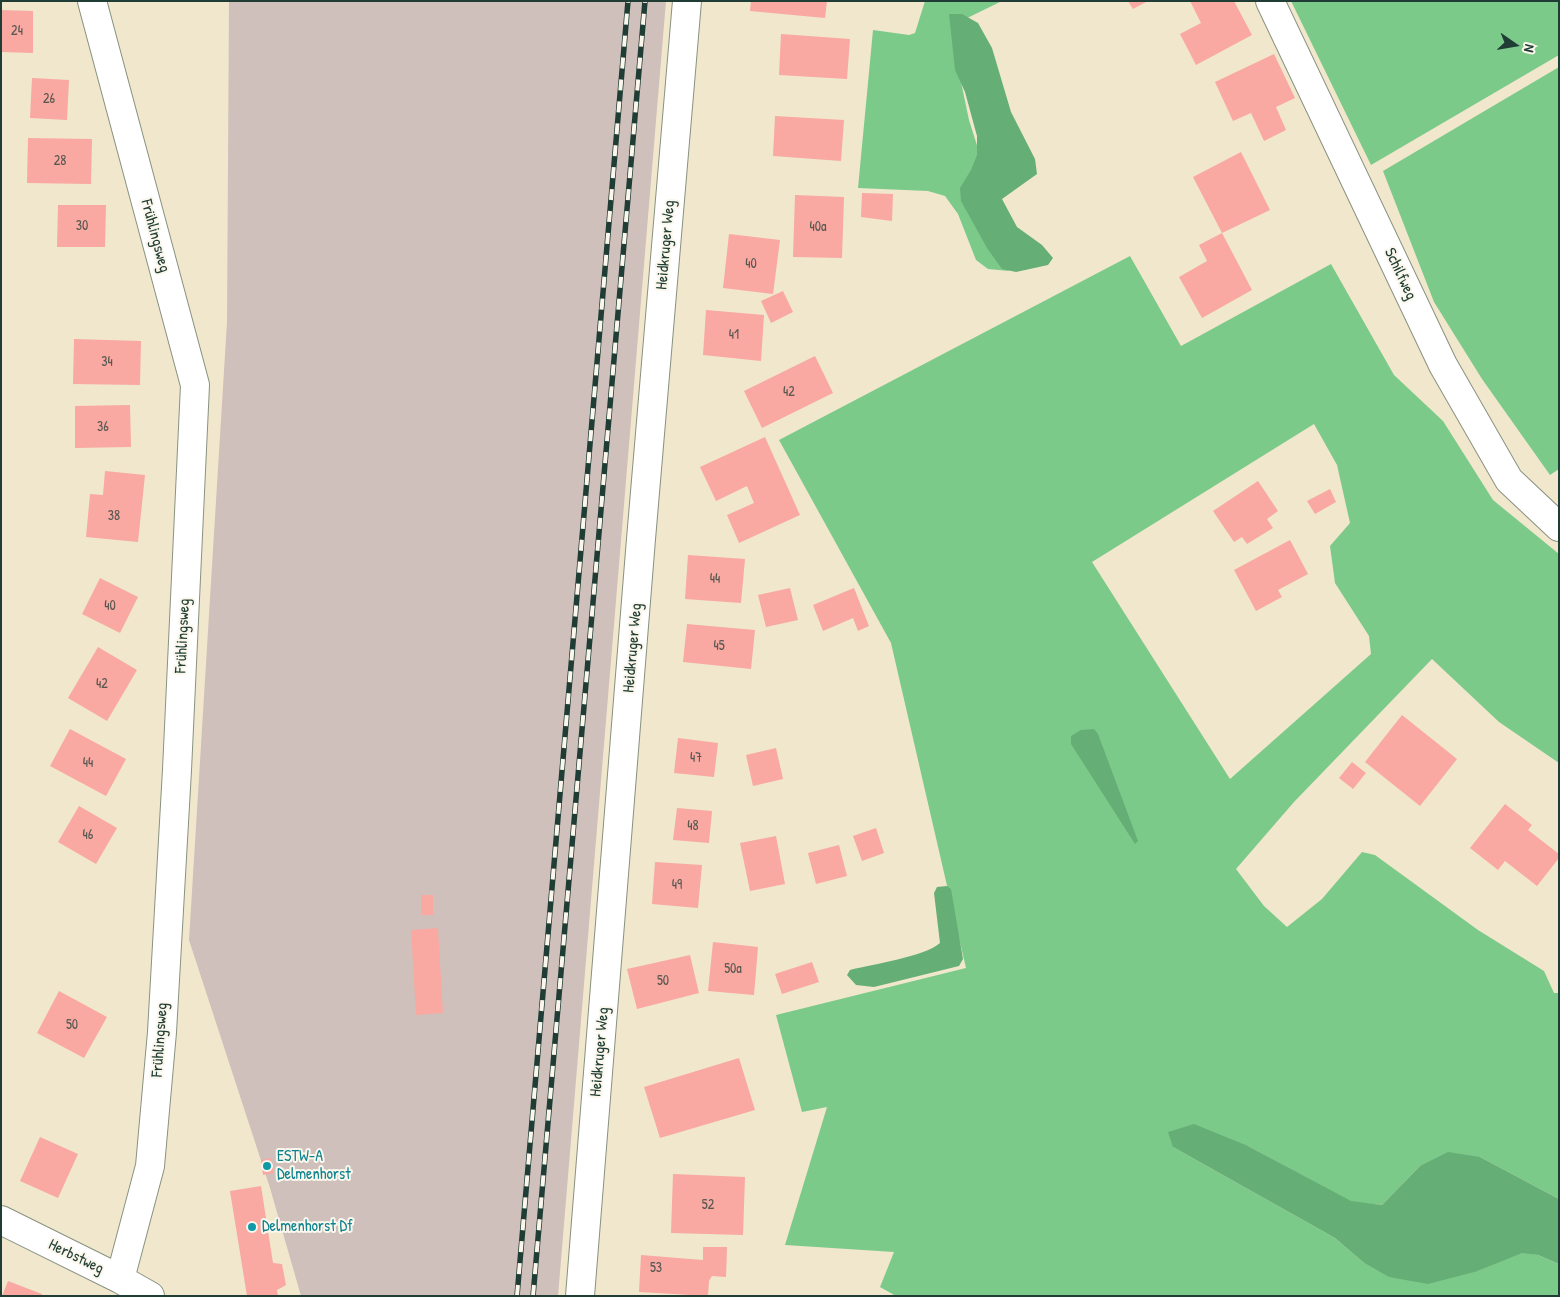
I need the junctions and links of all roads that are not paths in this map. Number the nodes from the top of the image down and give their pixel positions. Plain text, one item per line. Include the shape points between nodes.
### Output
1 (92, 1) edge
2 (687, 1) edge
3 (1270, 1) edge
4 (1559, 527) edge
5 (1, 1220) edge
6 (120, 1279) junction
7 (150, 1296) edge
8 (580, 1296) edge

1 - 6 street, Frühlingsweg via 196,385 161,1041 150,1166
2 - 8 street, Heidkruger Weg
3 - 4 street, Schilfweg via 1443,364 1509,480
5 - 6 street, Herbstweg
6 - 7 street, Herbstweg

